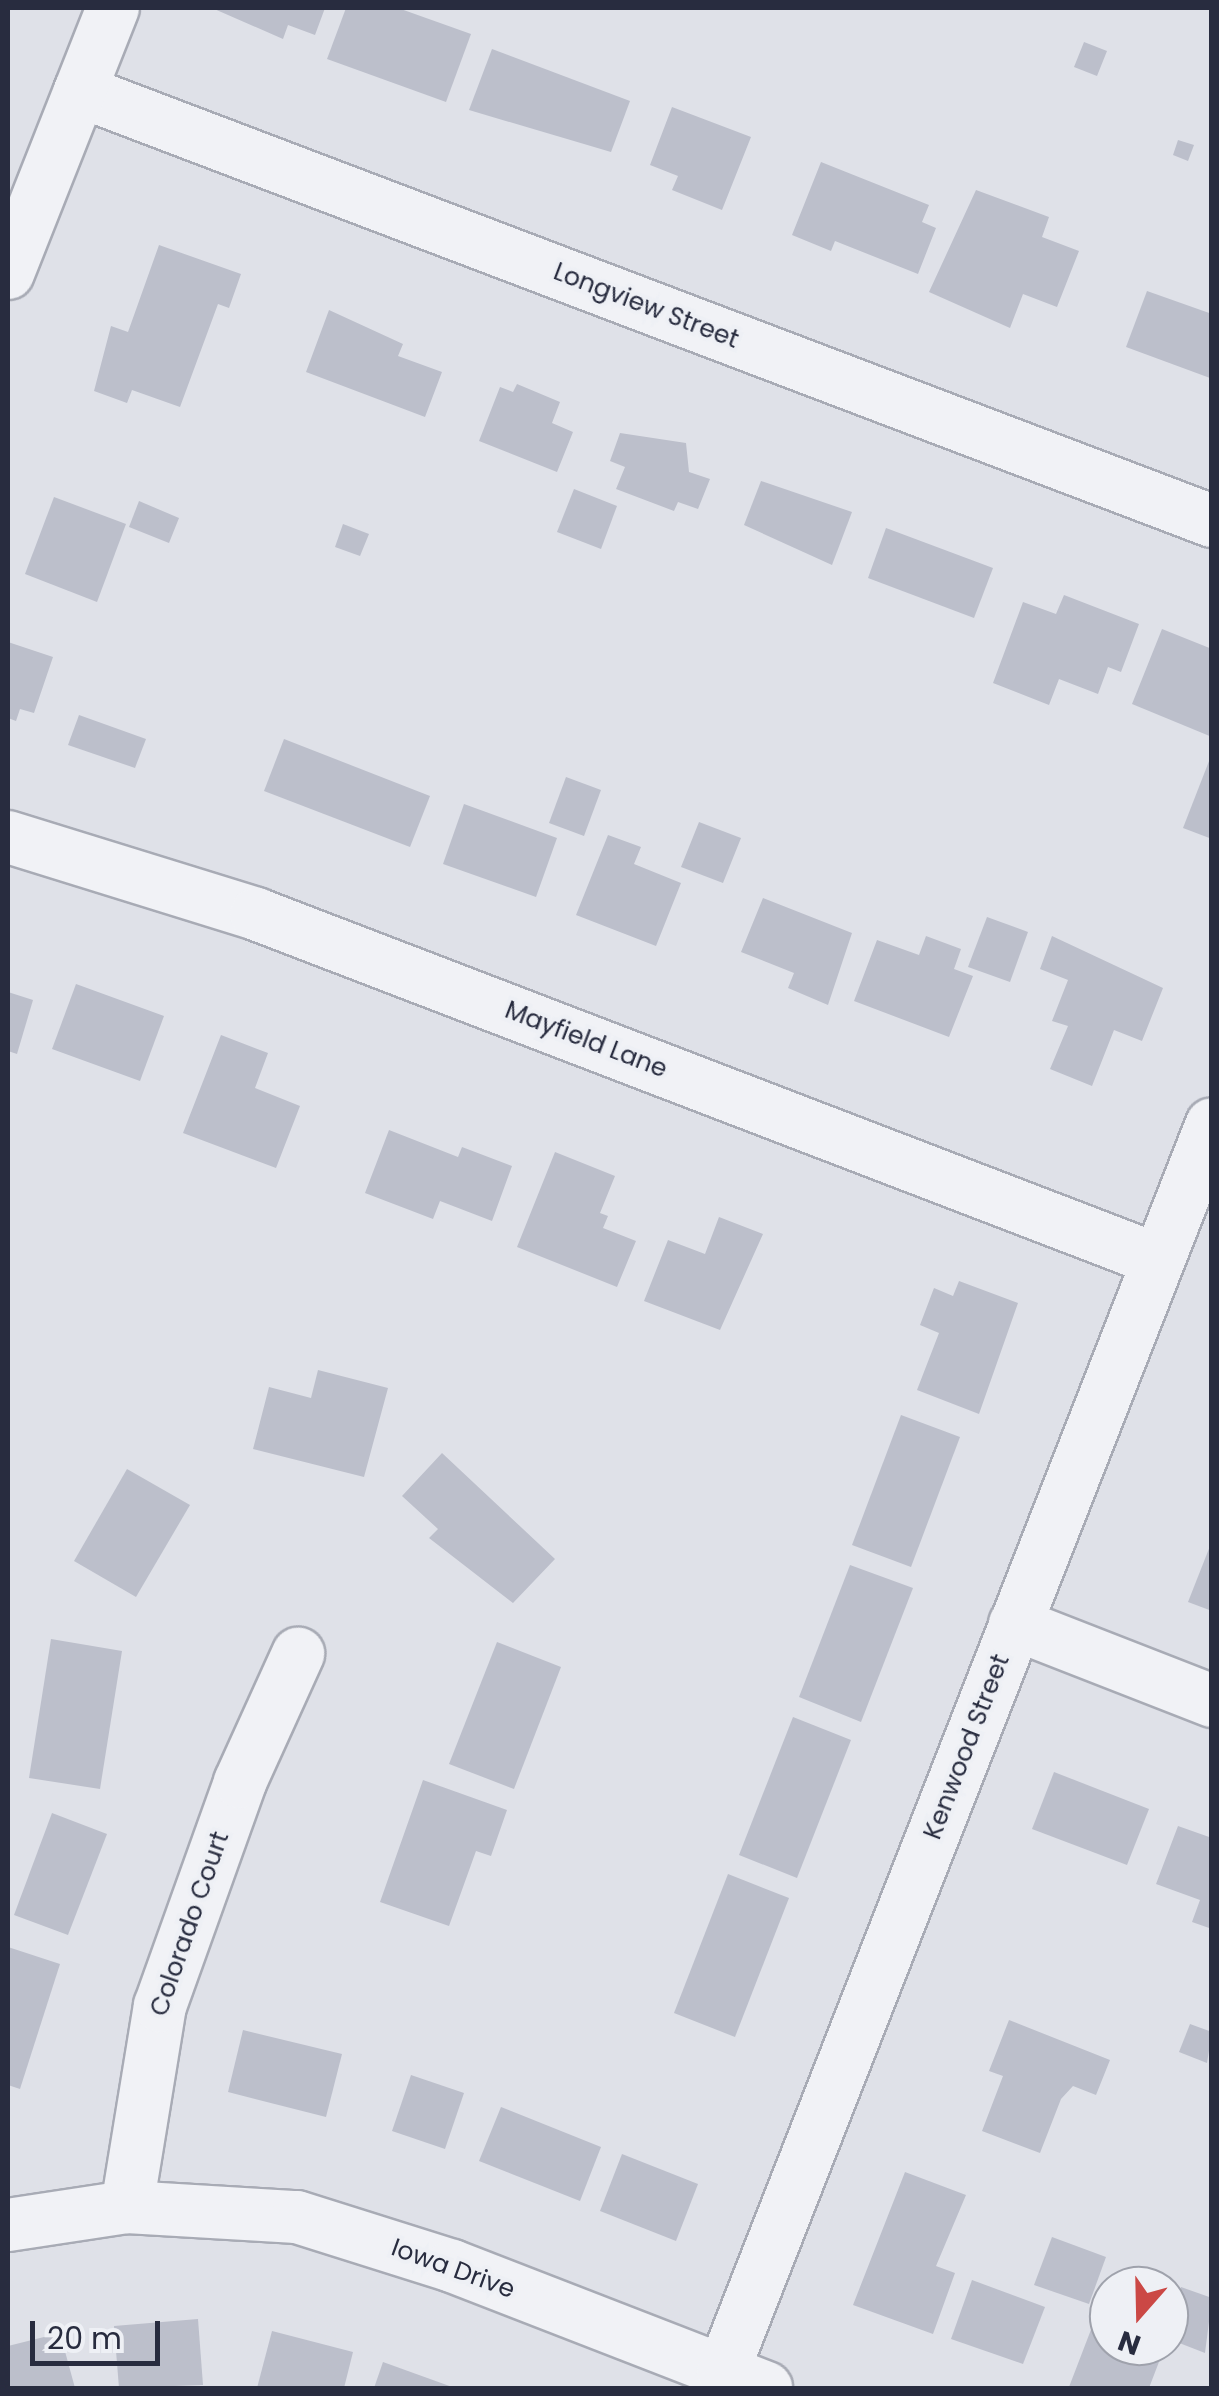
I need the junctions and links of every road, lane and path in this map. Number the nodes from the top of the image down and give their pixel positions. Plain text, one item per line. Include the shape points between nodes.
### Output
1 (113, 8) edge
2 (80, 91) junction
3 (8, 273) edge
4 (1212, 521) edge
5 (8, 837) edge
6 (1212, 1124) edge
7 (1158, 1260) junction
8 (1015, 1624) junction
9 (298, 1654) dead end
10 (1212, 1701) edge
11 (127, 2207) junction
12 (8, 2224) edge
13 (744, 2380) edge

1 - 2 street
2 - 3 street
2 - 4 street, Longview Street
5 - 7 street, Mayfield Lane via 256,914
6 - 7 street, Kenwood Street
7 - 8 street, Kenwood Street
8 - 10 street
8 - 13 street, Kenwood Street
9 - 11 street, Colorado Court via 227,1816 160,2006
11 - 12 street, Iowa Drive
11 - 13 street, Iowa Drive via 298,2217 452,2266

